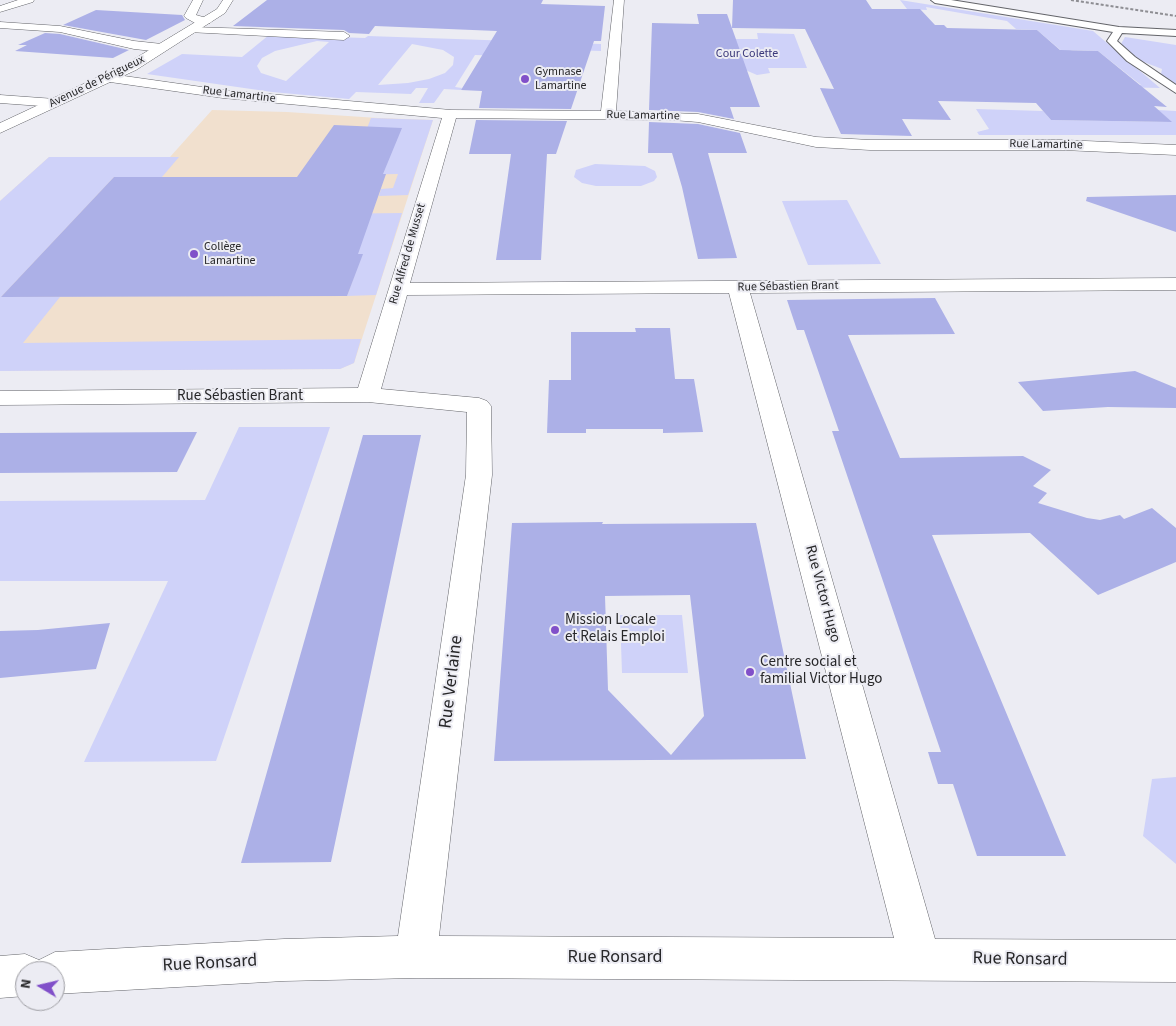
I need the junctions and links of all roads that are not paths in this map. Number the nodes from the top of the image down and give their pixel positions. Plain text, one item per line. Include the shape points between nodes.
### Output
1 (29, 0) edge
2 (198, 0) edge
3 (228, 0) edge
4 (619, 0) edge
5 (935, 0) edge
6 (0, 9) edge
7 (206, 21) junction
8 (0, 25) edge
9 (192, 30) junction
10 (1119, 30) junction
11 (1176, 33) edge
12 (94, 36) junction
13 (344, 36) dead end
14 (174, 41) junction
15 (162, 48) junction
16 (110, 78) junction
17 (1176, 90) edge
18 (0, 100) edge
19 (55, 103) junction
20 (451, 114) junction
21 (609, 116) junction
22 (0, 128) edge
23 (1176, 150) edge
24 (1176, 284) edge
25 (738, 288) junction
26 (399, 289) junction
27 (368, 395) junction
28 (0, 398) edge
29 (479, 406) joint
30 (416, 957) junction
31 (920, 959) junction
32 (1176, 961) edge
33 (65, 972) edge
34 (15, 975) edge
35 (0, 976) edge

1 - 6 street
2 - 7 street via 190,16
3 - 7 street, Avenue de Périgueux via 221,11
4 - 21 street
5 - 10 lane
7 - 9 street, Avenue de Périgueux
8 - 12 street via 60,29
9 - 13 street
9 - 14 street, Avenue de Périgueux
10 - 11 lane
10 - 17 lane via 1112,41 1131,59
12 - 14 street
12 - 15 street
14 - 15 street, Avenue de Périgueux
15 - 16 street, Avenue de Périgueux
16 - 19 street, Avenue de Périgueux
16 - 20 street, Rue Lamartine via 226,95
18 - 19 street
19 - 22 street, Avenue de Périgueux
20 - 21 street, Rue Lamartine
20 - 26 street, Rue Alfred de Musset
21 - 23 street, Rue Lamartine via 698,118 838,144 1063,145
24 - 25 street, Rue Sébastien Brant
25 - 26 street, Rue Sébastien Brant
25 - 31 street, Rue Victor Hugo
26 - 27 street, Rue Alfred de Musset
27 - 28 street, Rue Sébastien Brant
27 - 29 street, Rue Sébastien Brant
29 - 30 street, Rue Verlaine via 480,474
30 - 31 street, Rue Ronsard
30 - 33 street, Rue Ronsard via 284,960
31 - 32 street, Rue Ronsard
34 - 35 street

